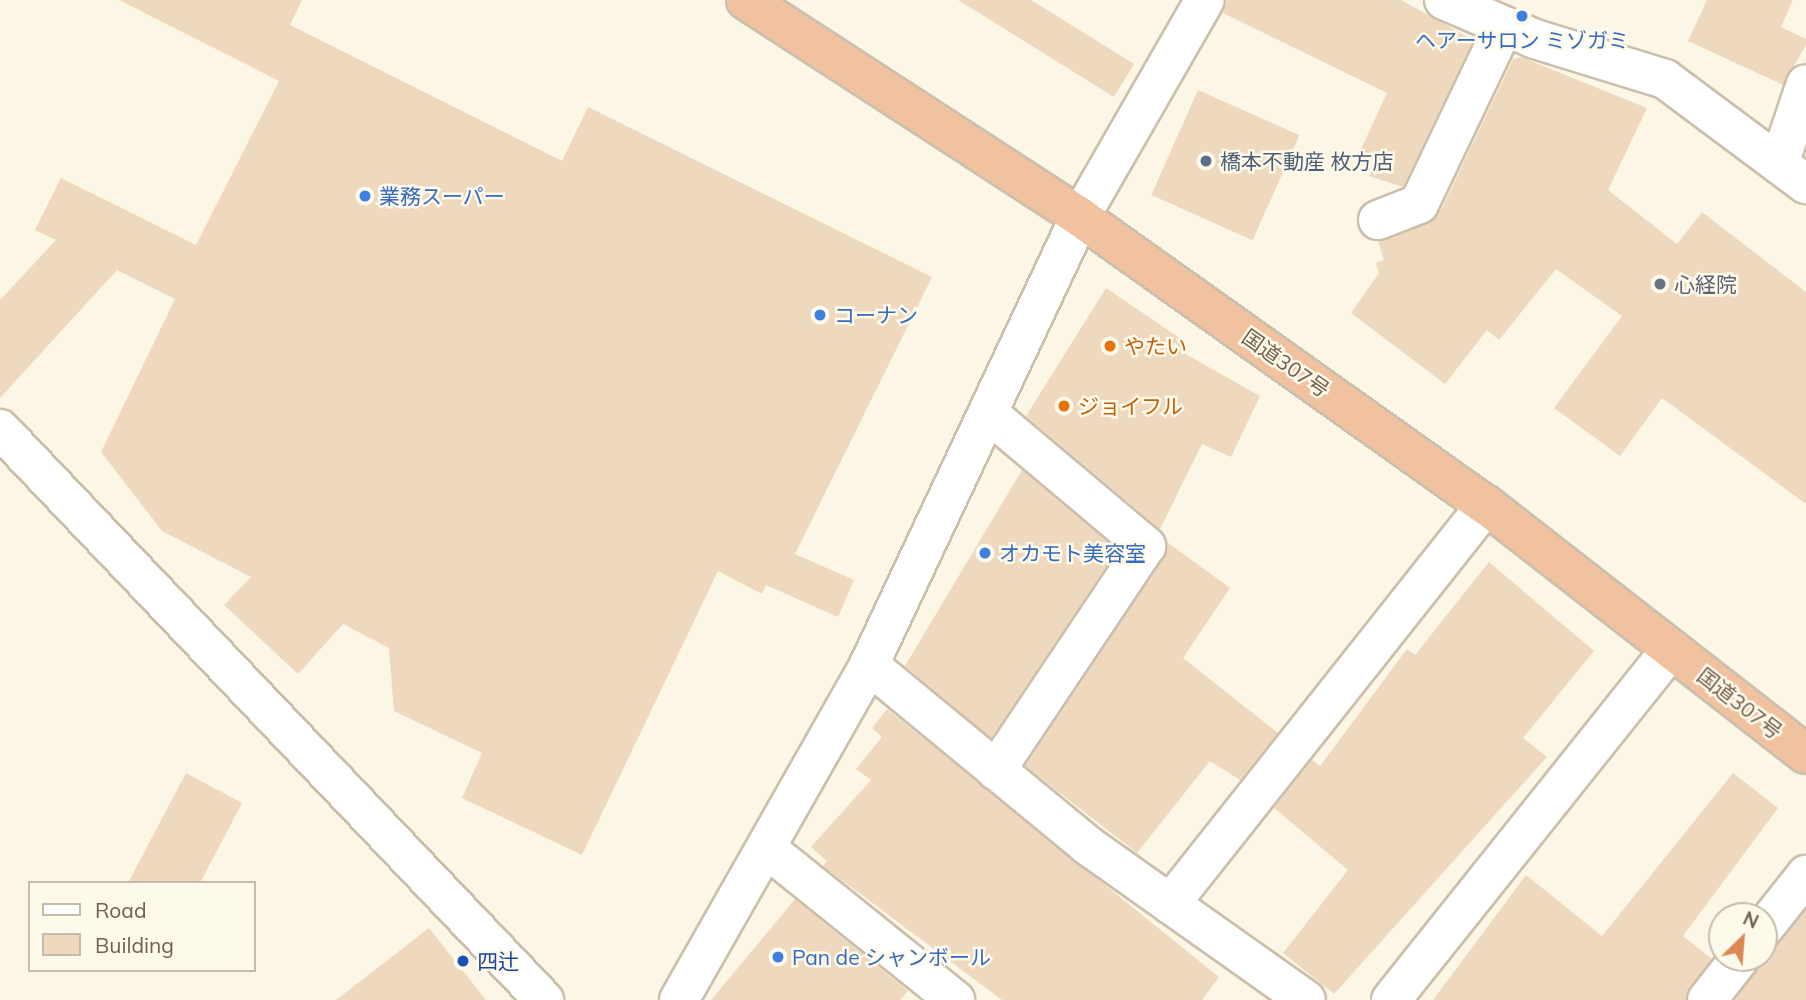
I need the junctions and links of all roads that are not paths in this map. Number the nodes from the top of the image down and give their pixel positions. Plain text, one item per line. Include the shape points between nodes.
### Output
1 (746, 0) edge
2 (1205, 0) edge
3 (1444, 0) edge
4 (1504, 26) junction
5 (1806, 84) edge
6 (1792, 174) edge
7 (1080, 217) junction
8 (1378, 220) dead end
9 (988, 413) junction
10 (0, 429) edge
11 (1486, 505) junction
12 (1671, 649) junction
13 (869, 666) junction
14 (1806, 754) edge
15 (996, 770) junction
16 (766, 848) junction
17 (1806, 874) edge
18 (1170, 904) junction
19 (1778, 910) edge
20 (1729, 972) edge
21 (943, 996) edge
22 (544, 1000) edge
23 (679, 1000) edge
24 (1306, 1000) edge
25 (1391, 1000) edge
26 (1707, 1000) edge

1 - 7 highway, 国道307号
2 - 7 street
3 - 4 street
4 - 6 street via 1665,79
4 - 8 street via 1419,204
5 - 6 street
7 - 9 street
7 - 11 highway, 国道307号
9 - 13 street
9 - 15 street via 1146,547
10 - 22 street
11 - 12 highway, 国道307号
11 - 18 street
12 - 14 highway, 国道307号
12 - 25 street
13 - 15 street
13 - 16 street
15 - 18 street
16 - 21 street
16 - 23 street
17 - 19 street
18 - 24 street
20 - 26 street

